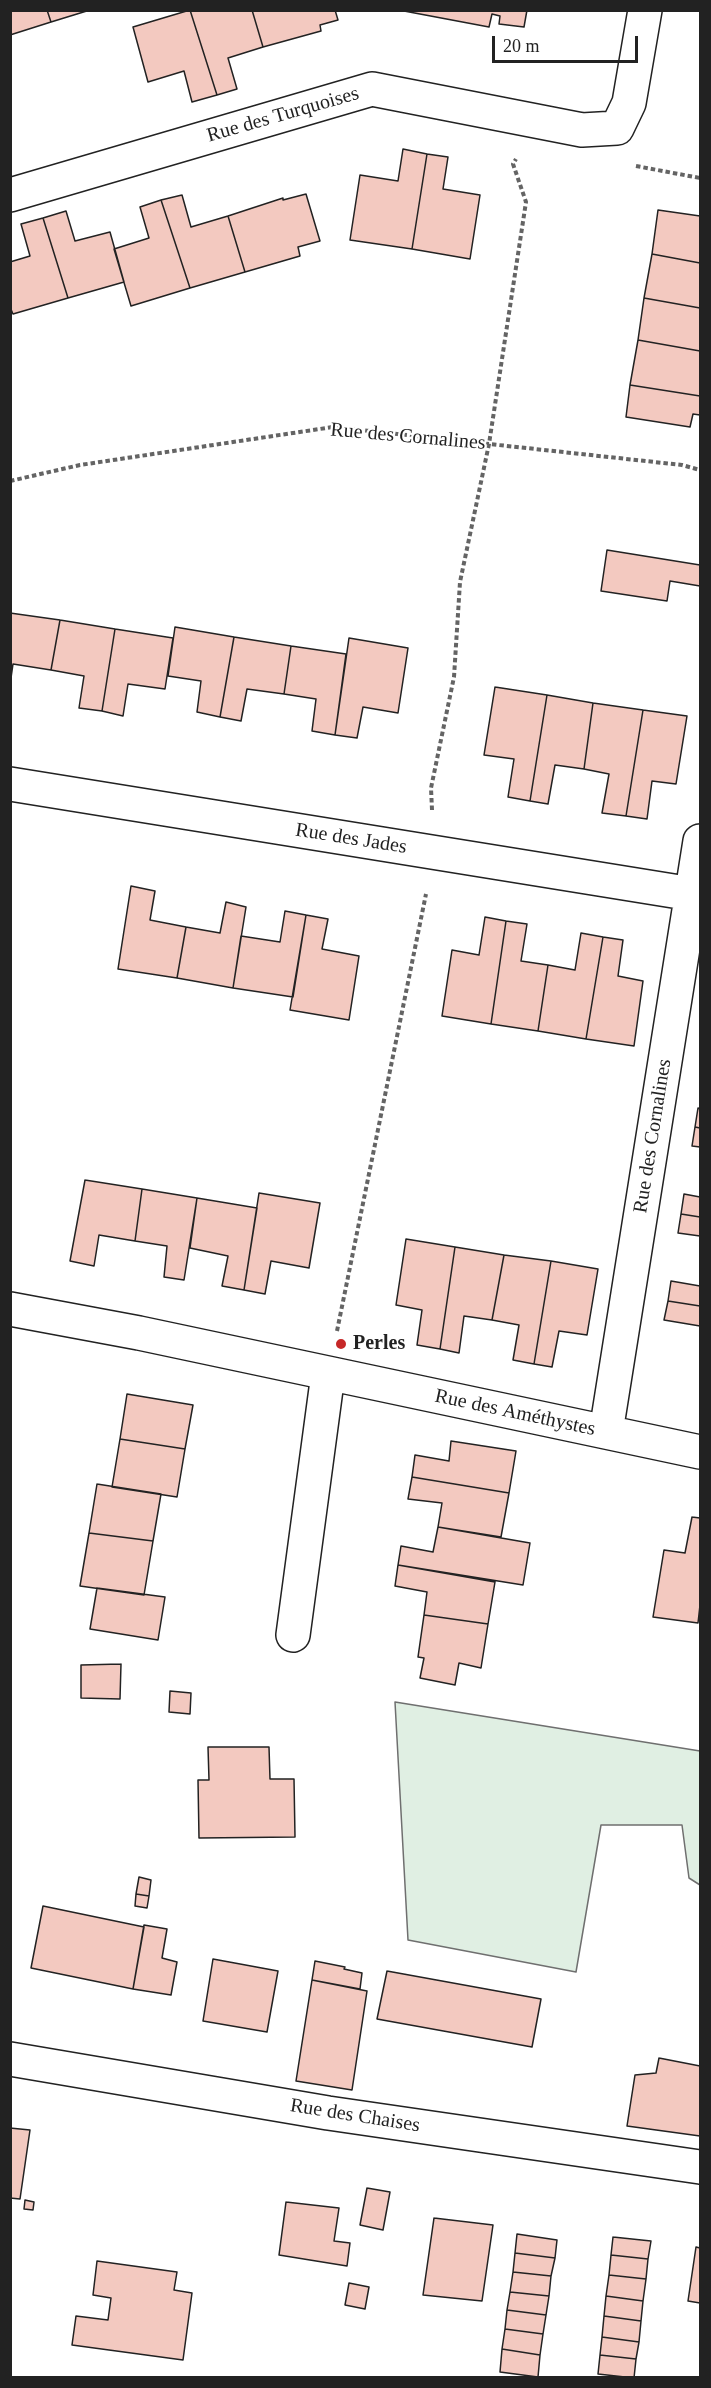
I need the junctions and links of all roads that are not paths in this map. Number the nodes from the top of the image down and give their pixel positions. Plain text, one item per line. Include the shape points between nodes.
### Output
1 (645, 10) edge
2 (10, 195) edge
3 (10, 784) edge
4 (700, 841) edge
5 (692, 894) junction
6 (10, 1309) edge
7 (328, 1374) junction
8 (606, 1432) junction
9 (700, 1452) edge
10 (293, 1635) dead end
11 (10, 2059) edge
12 (700, 2167) edge

1 - 2 street, Rue des Turquoises via 629,103 617,128 582,130 372,89
3 - 5 street, Rue des Jades
4 - 5 street, Rue des Cornalines
5 - 8 street, Rue des Cornalines
6 - 7 street, Rue des Améthystes
7 - 8 street, Rue des Améthystes
7 - 10 street
8 - 9 street, Rue des Améthystes
11 - 12 street, Rue des Chaises via 328,2113

